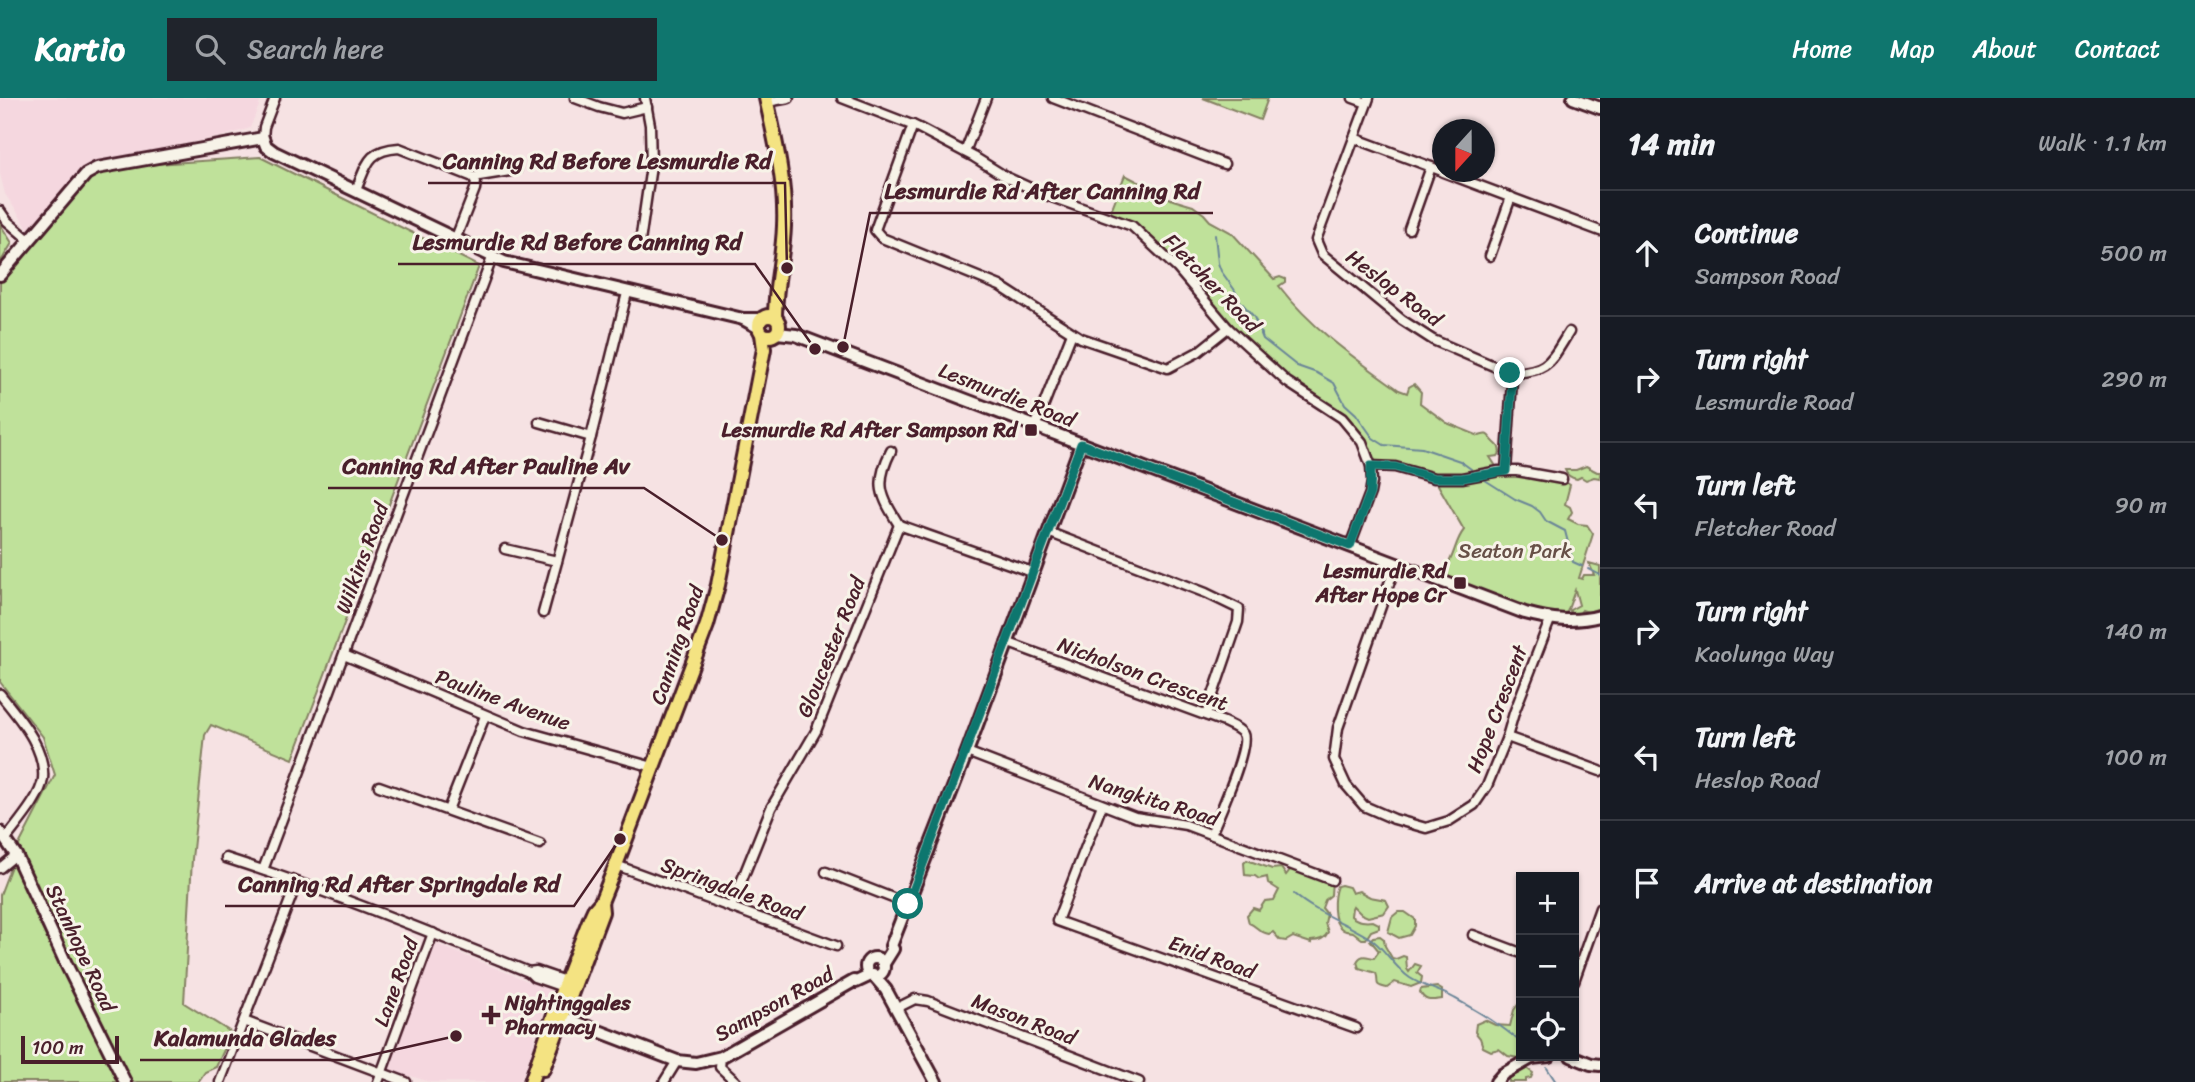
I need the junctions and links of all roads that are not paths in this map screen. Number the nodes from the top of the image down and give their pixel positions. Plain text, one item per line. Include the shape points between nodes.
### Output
1 (275, 98) edge
2 (575, 98) edge
3 (789, 98) edge
4 (842, 98) edge
5 (986, 98) edge
6 (1053, 98) edge
7 (1353, 98) edge
8 (1573, 98) edge
9 (767, 100) edge
10 (1368, 101) edge
11 (645, 103) edge
12 (1600, 108) edge
13 (913, 125) junction
14 (263, 138) junction
15 (1354, 138) junction
16 (965, 152) junction
17 (1224, 164) dead end
18 (1431, 167) joint
19 (516, 170) dead end
20 (473, 177) junction
21 (1472, 182) edge
22 (356, 190) junction
23 (1511, 197) junction
24 (0, 211) edge
25 (1409, 229) dead end
26 (1600, 231) edge
27 (29, 240) junction
28 (455, 240) junction
29 (640, 242) dead end
30 (1490, 256) dead end
31 (492, 258) junction
32 (0, 275) edge
33 (627, 293) junction
34 (769, 326) junction
35 (1228, 328) junction
36 (1569, 332) dead end
37 (1072, 333) junction
38 (1510, 373) junction
39 (539, 422) dead end
40 (1035, 427) junction
41 (591, 437) junction
42 (1081, 444) junction
43 (891, 451) dead end
44 (1371, 466) junction
45 (1506, 471) junction
46 (1562, 479) dead end
47 (899, 525) junction
48 (1048, 532) junction
49 (1350, 546) junction
50 (505, 549) dead end
51 (557, 561) junction
52 (1396, 564) junction
53 (1032, 572) junction
54 (542, 613) dead end
55 (1600, 616) edge
56 (1550, 620) junction
57 (1006, 642) junction
58 (344, 655) junction
59 (0, 694) edge
60 (1206, 715) junction
61 (485, 716) junction
62 (1507, 737) junction
63 (967, 752) junction
64 (653, 768) junction
65 (1600, 771) edge
66 (379, 786) dead end
67 (1102, 805) junction
68 (448, 810) junction
69 (1211, 834) junction
70 (3, 836) edge
71 (540, 844) dead end
72 (16, 855) junction
73 (226, 858) dead end
74 (617, 865) junction
75 (0, 868) edge
76 (263, 870) junction
77 (826, 872) dead end
78 (1332, 880) dead end
79 (297, 882) junction
80 (908, 904) junction
81 (731, 907) junction
82 (1600, 908) edge
83 (433, 933) junction
84 (1473, 935) dead end
85 (836, 946) dead end
86 (1516, 951) edge
87 (1579, 963) edge
88 (875, 968) junction
89 (567, 986) junction
90 (897, 1008) junction
91 (559, 1015) junction
92 (244, 1021) junction
93 (1356, 1028) dead end
94 (1579, 1054) edge
95 (722, 1057) junction
96 (1579, 1059) edge
97 (677, 1061) junction
98 (1526, 1061) edge
99 (1600, 1065) edge
100 (381, 1072) junction
101 (125, 1082) edge
102 (219, 1082) edge
103 (378, 1082) edge
104 (407, 1082) edge
105 (531, 1082) edge
106 (537, 1082) edge
107 (664, 1082) edge
108 (736, 1082) edge
109 (936, 1082) edge
110 (1139, 1082) edge
111 (1496, 1082) edge

1 - 14 street
2 - 11 street via 622,113
3 - 9 street
4 - 13 street, Fletcher Road
5 - 16 street
6 - 17 street
7 - 10 street
8 - 12 street
9 - 34 main road via 784,211 782,255
10 - 15 street, Heslop Road
11 - 29 street via 651,166
13 - 16 street, Fletcher Road
13 - 37 street via 875,230 882,238 1007,290
14 - 22 street, Lesmurdie Road via 271,150
14 - 27 street via 97,168 86,174
15 - 18 street
15 - 38 street, Heslop Road via 1316,240 1322,254 1433,340
16 - 35 street, Fletcher Road via 1043,194 1132,226 1177,268
18 - 25 street
19 - 20 street
20 - 22 street via 389,148 367,162
20 - 28 street via 475,189
21 - 23 street
22 - 28 street, Lesmurdie Road
23 - 26 street
23 - 30 street
24 - 27 street
27 - 32 street
28 - 31 street, Lesmurdie Road
31 - 33 street, Lesmurdie Road
31 - 58 street, Wilkins Road
33 - 34 street, Lesmurdie Road
33 - 41 street
34 - 40 street, Lesmurdie Road
34 - 64 main road, Canning Road via 708,625
35 - 37 street via 1168,368
35 - 44 street, Fletcher Road via 1287,382 1342,418 1362,442
36 - 38 street via 1546,367
37 - 40 street
38 - 45 street
39 - 41 street
40 - 42 street, Lesmurdie Road
41 - 51 street
42 - 48 street, Sampson Road
42 - 49 street, Lesmurdie Road
43 - 47 street via 880,482 882,498
44 - 45 street via 1395,467 1434,478
44 - 49 street via 1370,493
45 - 46 street
47 - 53 street
47 - 81 street, Gloucester Road via 816,731 771,808
48 - 53 street, Sampson Road
48 - 60 street via 1239,609
49 - 52 street, Lesmurdie Road
50 - 51 street
51 - 54 street
52 - 56 street, Lesmurdie Road
52 - 62 street, Hope Crescent via 1338,728 1334,759 1346,785 1364,806 1426,828 1449,821 1474,805
53 - 57 street, Sampson Road
55 - 56 street, Lesmurdie Road
56 - 62 street, Hope Crescent
57 - 60 street, Nicholson Crescent
57 - 63 street, Sampson Road
58 - 61 street, Pauline Avenue
58 - 76 street, Wilkins Road
59 - 70 street via 43,760 43,781 32,803
60 - 69 street, Nicholson Crescent via 1245,737
61 - 64 street, Pauline Avenue
61 - 68 street
62 - 65 street
63 - 67 street, Nangkita Road
63 - 80 street, Sampson Road
64 - 74 main road, Canning Road
66 - 68 street
67 - 69 street, Nangkita Road
67 - 93 street, Enid Road via 1057,920
68 - 71 street
69 - 78 street, Nangkita Road
70 - 72 street, Stanhope Road
72 - 75 street
72 - 101 street, Stanhope Road
73 - 76 street
74 - 81 street, Springdale Road
74 - 89 main road, Canning Road via 601,902 602,912
76 - 79 street
77 - 80 street
79 - 83 street
79 - 92 street
80 - 88 street, Sampson Road via 891,953
81 - 85 street, Springdale Road
82 - 87 street
83 - 89 street via 534,977
83 - 100 street, Lane Road
84 - 86 street
88 - 90 street
88 - 95 street, Sampson Road
89 - 91 main road, Canning Road
90 - 109 street
90 - 110 street, Mason Road via 915,999 928,1001
91 - 97 street, Sampson Road
91 - 105 main road, Canning Road
91 - 106 main road, Canning Road
92 - 100 street
92 - 102 street
94 - 99 street
95 - 97 street, Sampson Road via 696,1063
95 - 108 street via 720,1067
96 - 99 street
97 - 107 street
98 - 111 street
100 - 103 street, Lane Road
100 - 104 street

